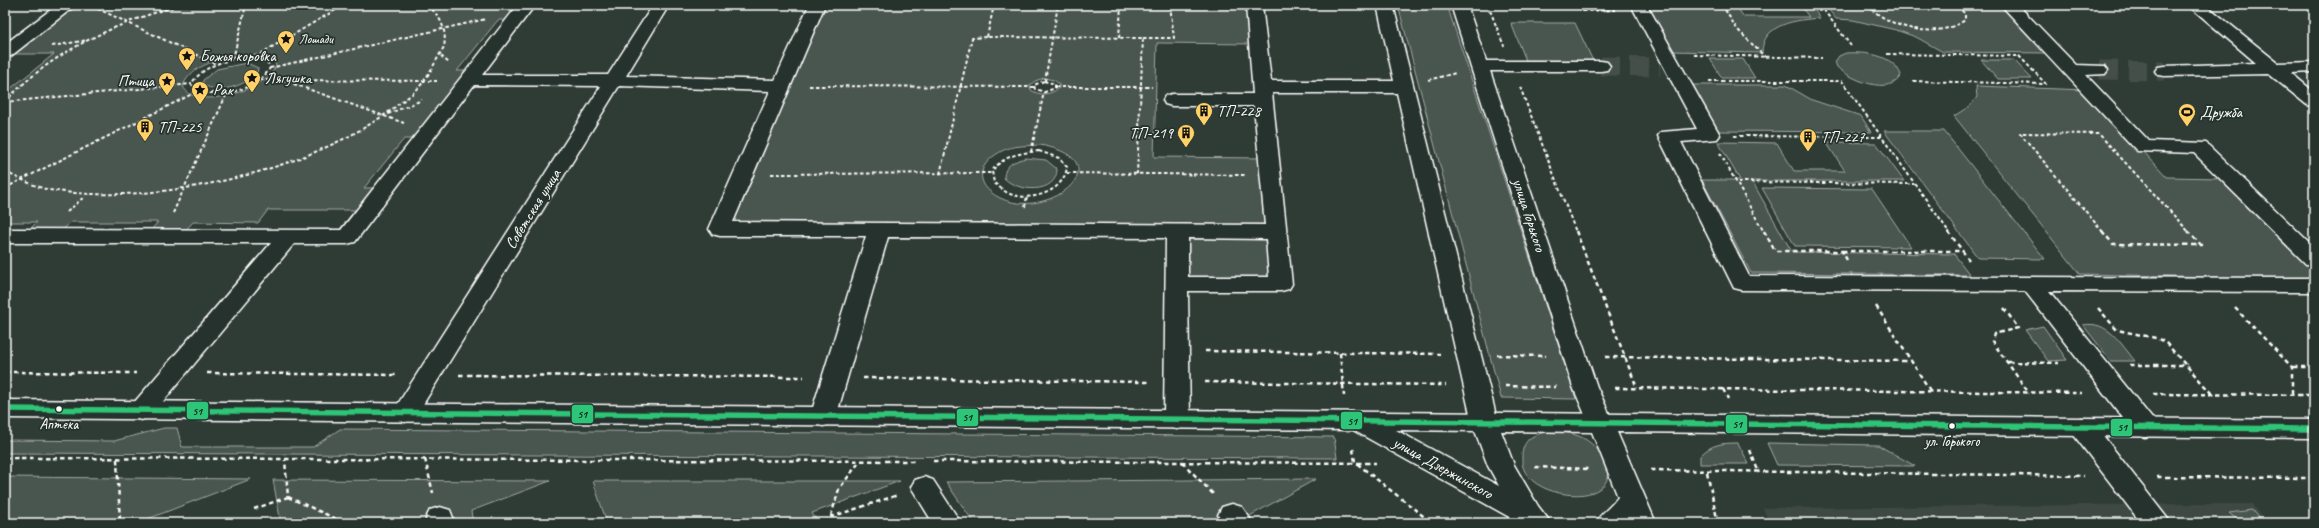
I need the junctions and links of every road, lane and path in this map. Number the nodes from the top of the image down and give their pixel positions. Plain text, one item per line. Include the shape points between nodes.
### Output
1 (68, 5) edge
2 (90, 5) edge
3 (180, 5) edge
4 (246, 5) edge
5 (344, 5) edge
6 (427, 5) edge
7 (662, 5) edge
8 (816, 5) edge
9 (994, 5) edge
10 (1058, 5) edge
11 (1121, 5) edge
12 (1170, 5) edge
13 (1254, 5) edge
14 (1384, 5) edge
15 (1459, 5) edge
16 (1488, 5) edge
17 (1580, 5) edge
18 (1722, 5) edge
19 (1820, 5) edge
20 (1867, 5) edge
21 (1957, 5) edge
22 (2008, 5) edge
23 (2196, 5) edge
24 (525, 8) edge
25 (1640, 8) edge
26 (128, 23) junction
27 (444, 28) junction
28 (987, 38) junction
29 (1053, 38) junction
30 (1119, 38) junction
31 (1143, 38) junction
32 (1851, 46) dead end
33 (5, 52) edge
34 (1887, 54) dead end
35 (1764, 57) junction
36 (254, 58) junction
37 (1822, 58) dead end
38 (233, 59) junction
39 (216, 64) junction
40 (1480, 66) junction
41 (1512, 66) junction
42 (1601, 66) tunnel mouth
43 (1670, 67) junction
44 (2314, 67) edge
45 (270, 68) junction
46 (2273, 68) junction
47 (2072, 70) junction
48 (2099, 70) tunnel mouth
49 (2164, 71) tunnel mouth
50 (259, 80) junction
51 (424, 80) junction
52 (469, 80) junction
53 (285, 81) junction
54 (613, 81) junction
55 (1045, 81) junction
56 (1913, 82) dead end
57 (191, 84) junction
58 (782, 86) junction
59 (960, 87) junction
60 (1035, 87) junction
61 (1404, 87) junction
62 (196, 92) junction
63 (1044, 92) junction
64 (227, 93) junction
65 (1263, 94) junction
66 (1172, 100) dead end
67 (2314, 101) edge
68 (5, 102) edge
69 (383, 116) junction
70 (429, 132) junction
71 (2099, 134) joint
72 (1710, 136) junction
73 (1881, 137) junction
74 (1031, 152) junction
75 (5, 172) edge
76 (992, 173) junction
77 (1067, 173) junction
78 (744, 174) junction
79 (940, 174) junction
80 (1137, 174) junction
81 (1271, 176) junction
82 (19, 181) junction
83 (1737, 182) junction
84 (1914, 184) junction
85 (5, 188) edge
86 (184, 189) junction
87 (879, 230) junction
88 (1177, 231) junction
89 (1276, 232) junction
90 (5, 236) edge
91 (162, 236) junction
92 (288, 237) junction
93 (1842, 251) junction
94 (1963, 251) junction
95 (2314, 259) edge
96 (1861, 283) junction
97 (2030, 283) junction
98 (2077, 283) junction
99 (1177, 284) junction
100 (1986, 284) junction
101 (2211, 284) junction
102 (2314, 285) edge
103 (2292, 367) junction
104 (2314, 368) edge
105 (5, 372) edge
106 (172, 373) junction
107 (429, 375) junction
108 (835, 377) junction
109 (1177, 382) junction
110 (1477, 386) junction
111 (1586, 387) junction
112 (1637, 388) junction
113 (1931, 392) junction
114 (2029, 393) junction
115 (2118, 394) junction
116 (2212, 394) junction
117 (2292, 395) junction
118 (2314, 396) edge
119 (5, 409) edge
120 (141, 410) junction
121 (404, 413) junction
122 (823, 417) junction
123 (1177, 420) junction
124 (1358, 422) junction
125 (1485, 422) junction
126 (1601, 424) junction
127 (2082, 427) junction
128 (2145, 428) junction
129 (2314, 429) edge
130 (5, 458) edge
131 (117, 459) junction
132 (284, 459) junction
133 (425, 460) junction
134 (860, 461) junction
135 (921, 461) dead end
136 (928, 461) dead end
137 (1182, 462) junction
138 (2120, 476) junction
139 (2314, 478) edge
140 (924, 487) joint
141 (288, 497) junction
142 (254, 509) dead end
143 (1636, 511) edge
144 (831, 516) junction
145 (1236, 519) edge
146 (1538, 520) edge
147 (441, 521) edge
148 (120, 523) edge
149 (345, 523) edge
150 (825, 523) edge
151 (947, 523) edge
152 (1432, 523) edge
153 (1609, 523) edge
154 (1718, 523) edge
155 (2157, 523) edge

1 - 33 street
2 - 26 path
3 - 26 path
4 - 38 path
5 - 36 path
6 - 27 path via 440,18
7 - 54 street, Советская улица
8 - 58 street
9 - 28 path
10 - 29 path
11 - 30 path
12 - 31 path via 1174,38
13 - 65 street
14 - 61 street
15 - 40 street, улица Горького
16 - 41 path
17 - 25 path via 1583,10
18 - 35 path via 1737,29
19 - 32 path
20 - 21 path via 1875,13 1898,24 1927,30 1941,30 1960,25 1965,20 1965,14
22 - 47 street
23 - 46 street
24 - 27 path
24 - 52 street
25 - 43 street
26 - 39 path
26 - 68 path via 66,53 24,82
27 - 45 path
27 - 51 path via 445,42 441,56
28 - 29 path
28 - 59 path via 972,38
29 - 30 path
29 - 55 path
30 - 31 path
31 - 80 path
34 - 56 path via 2019,56 2046,84
35 - 37 path
35 - 43 path
36 - 38 path
36 - 45 path via 268,62
38 - 39 path
39 - 57 path via 198,74
40 - 41 street
40 - 61 path
40 - 111 street, улица Горького
41 - 42 street
41 - 112 path
43 - 72 street
43 - 73 path via 1842,81
44 - 46 street
45 - 50 path
46 - 49 street
46 - 67 street
47 - 48 street
47 - 95 street via 2144,147 2198,147
50 - 53 path
50 - 64 path
51 - 52 path
51 - 53 path
51 - 69 path
52 - 54 street
52 - 70 street
53 - 69 path
54 - 58 street
54 - 107 street, Советская улица
55 - 60 path via 1038,82
55 - 63 path via 1051,82 1055,87
57 - 62 path
57 - 68 path
58 - 59 path
58 - 78 street
59 - 60 path
59 - 79 path
60 - 63 path
61 - 65 street
61 - 110 street
62 - 64 path
62 - 82 path
63 - 74 path
64 - 86 path
65 - 66 street
65 - 81 street
69 - 70 path
69 - 86 path via 350,135 294,160 231,179
70 - 92 street via 347,237
71 - 71 path via 2169,210 2201,245 2113,244 2020,133
72 - 73 path
72 - 83 path
72 - 96 street via 1668,136 1742,283
73 - 84 path
74 - 76 path via 1017,153 1002,159
74 - 77 path via 1048,153 1059,157 1066,163
75 - 82 path
76 - 77 path via 998,188 1008,193 1029,196 1043,194 1061,186
76 - 79 path
77 - 80 path
78 - 79 path
78 - 87 street via 720,229
80 - 81 path
81 - 89 street
82 - 85 path
82 - 86 path via 57,193 86,196 145,194
83 - 84 path
83 - 93 path via 1775,251
84 - 94 path
86 - 91 path
87 - 88 street
87 - 108 street
88 - 89 street
88 - 99 street
89 - 99 street via 1281,284
90 - 91 street
91 - 92 street
92 - 106 street
93 - 94 path
93 - 96 path
94 - 100 path
96 - 100 street
96 - 113 path
97 - 98 street
97 - 100 street
97 - 115 street
98 - 101 street
98 - 116 path via 2117,330 2165,342
99 - 109 street
100 - 114 path via 2018,328 1994,334 1992,342
101 - 102 street
101 - 103 path
103 - 104 path
103 - 117 path
105 - 106 path
106 - 107 path
106 - 120 street
107 - 108 path
107 - 121 street, Советская улица
108 - 109 path
108 - 122 street
109 - 110 path
109 - 123 street
110 - 111 path
110 - 125 street
111 - 112 path
111 - 126 street, улица Горького
112 - 113 path
113 - 114 path
114 - 115 path
115 - 116 path
115 - 128 street
116 - 117 path
117 - 118 path
119 - 120 street
120 - 121 street
121 - 122 street
122 - 123 street
123 - 124 street
124 - 125 street
124 - 146 street, улица Дзержинского
125 - 126 street
125 - 146 street, улица Дзержинского via 1501,466
126 - 127 street
126 - 143 street
127 - 128 street
127 - 138 street
128 - 129 street
130 - 131 path
131 - 132 path
131 - 148 path
132 - 133 path
132 - 141 path
133 - 134 path
133 - 147 path
134 - 135 path
134 - 144 path via 839,489
136 - 137 path
137 - 145 path
137 - 152 path via 1355,462
138 - 139 path
138 - 154 path via 1707,472
138 - 155 street
140 - 144 path
140 - 151 street
141 - 142 path
141 - 149 path
143 - 153 street via 1620,515
144 - 150 path

